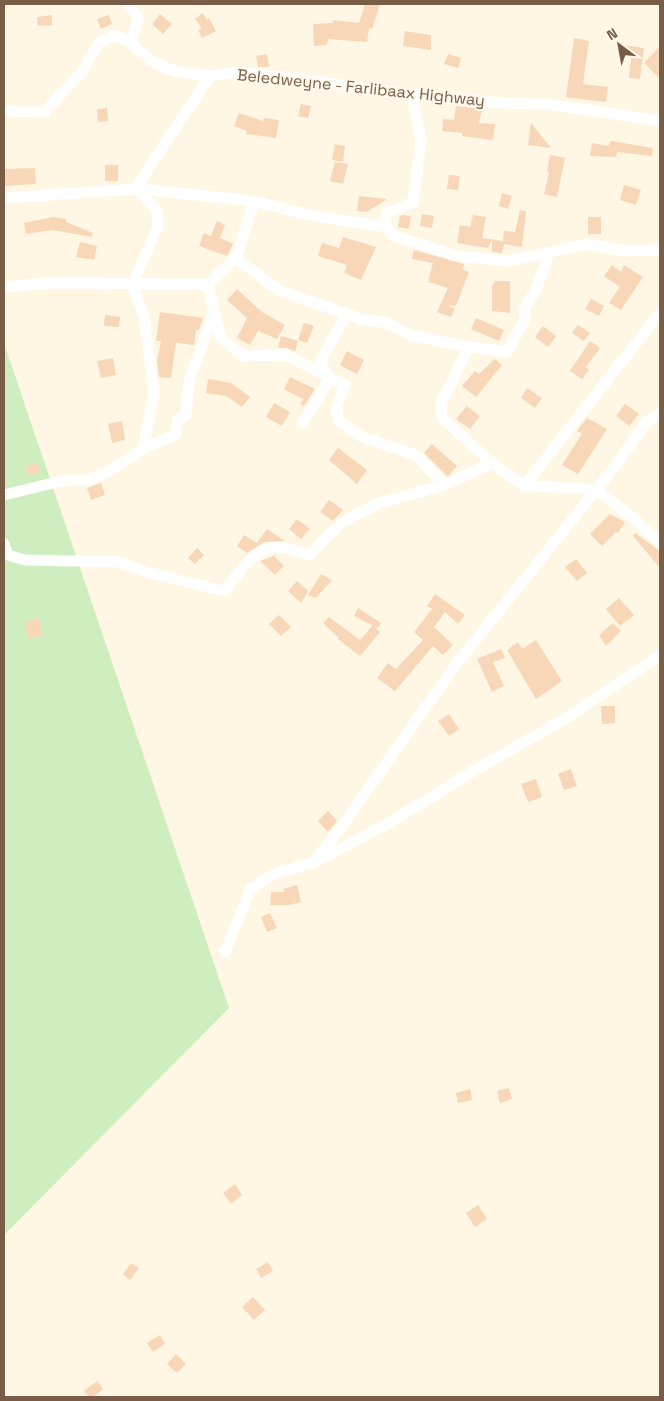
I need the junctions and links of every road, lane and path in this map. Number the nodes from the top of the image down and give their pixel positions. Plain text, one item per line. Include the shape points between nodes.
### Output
1 (128, 4) edge
2 (131, 43) junction
3 (210, 76) junction
4 (412, 94) junction
5 (4, 111) edge
6 (660, 121) edge
7 (137, 189) junction
8 (4, 198) edge
9 (254, 201) junction
10 (386, 227) junction
11 (660, 250) edge
12 (549, 252) junction
13 (236, 258) junction
14 (208, 284) junction
15 (132, 285) junction
16 (4, 287) edge
17 (214, 312) junction
18 (347, 313) junction
19 (660, 313) edge
20 (469, 347) junction
21 (330, 379) junction
22 (660, 413) edge
23 (304, 423) dead end
24 (143, 449) junction
25 (492, 463) junction
26 (445, 485) junction
27 (524, 486) junction
28 (595, 489) junction
29 (4, 495) edge
30 (660, 543) edge
31 (4, 544) edge
32 (660, 655) edge
33 (314, 863) junction
34 (225, 952) dead end

1 - 2 street via 138,17
2 - 3 street, Beledweyne - Farlibaax Highway via 145,57 174,72
2 - 5 street via 115,35 99,43 82,72 44,112
3 - 4 street, Beledweyne - Farlibaax Highway via 236,72
3 - 7 street
4 - 6 street, Beledweyne - Farlibaax Highway via 548,104
4 - 10 street via 421,139 413,202 386,213
7 - 8 street
7 - 9 street
7 - 15 street via 157,211 158,226
9 - 10 street via 309,216
9 - 13 street
10 - 12 street via 394,236 457,256 509,261
11 - 12 street via 624,251 586,244
12 - 20 street via 536,290 525,307 524,321 507,352
13 - 14 street
13 - 18 street via 280,291
14 - 15 street
14 - 17 street
15 - 16 street via 46,283
15 - 24 street via 144,317 154,393
17 - 21 street via 221,338 243,356 286,355
17 - 24 street via 188,381 186,416 178,419 176,434
18 - 20 street via 387,323 410,335
18 - 21 street via 320,362
19 - 27 street
20 - 25 street via 441,403 442,418
21 - 23 street
21 - 26 street via 345,385 336,408 339,420 360,436 416,455
22 - 28 street via 646,422
24 - 29 street via 106,473 88,480 61,482
25 - 26 street
25 - 27 street
26 - 31 street via 379,503 343,522 309,555 284,548 266,549 238,572 225,591 117,562 25,560 8,555
27 - 28 street
28 - 30 street
28 - 33 street via 454,667
32 - 33 street via 563,720 396,819
33 - 34 street via 273,874 250,890

